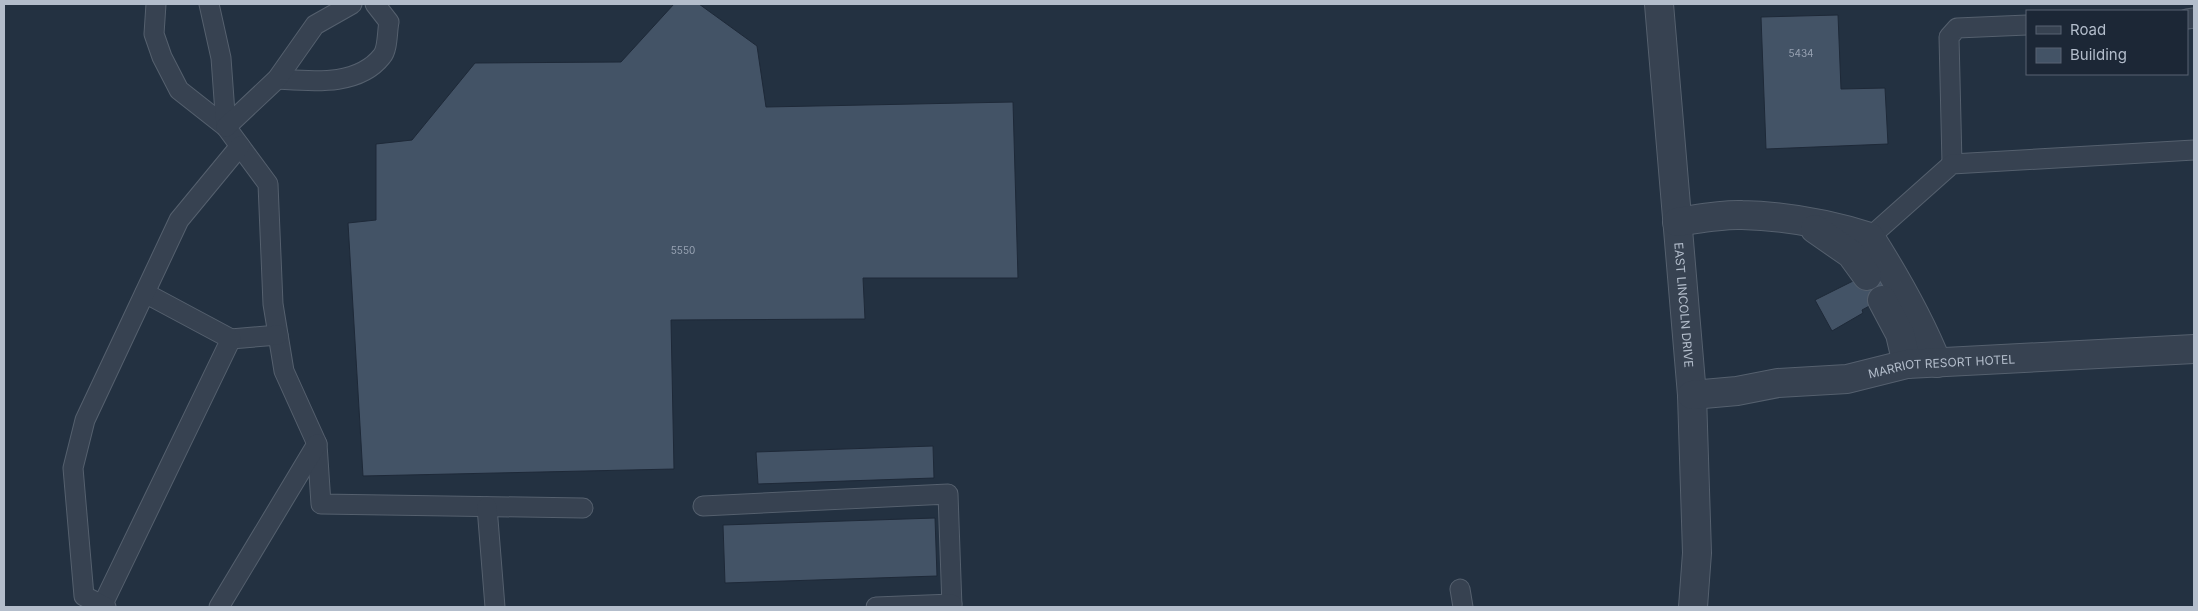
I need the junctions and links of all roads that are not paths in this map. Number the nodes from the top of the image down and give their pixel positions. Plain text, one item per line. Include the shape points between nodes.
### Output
1 (156, 4) edge
2 (208, 4) edge
3 (352, 4) edge
4 (375, 4) edge
5 (1659, 4) edge
6 (2026, 25) edge
7 (277, 78) junction
8 (226, 127) junction
9 (240, 146) junction
10 (2194, 150) edge
11 (1952, 164) junction
12 (1677, 222) junction
13 (1861, 245) junction
14 (1867, 276) dead end
15 (145, 293) junction
16 (1882, 300) dead end
17 (278, 334) junction
18 (230, 338) junction
19 (2194, 349) edge
20 (1937, 362) junction
21 (1907, 364) junction
22 (1692, 395) junction
23 (318, 444) junction
24 (703, 506) dead end
25 (487, 507) junction
26 (583, 508) dead end
27 (104, 606) edge
28 (952, 606) edge
29 (218, 607) edge
30 (495, 607) edge
31 (876, 607) edge
32 (1693, 607) edge

1 - 8 lane via 154,34 179,90
2 - 8 lane via 221,58
3 - 7 lane via 315,25
4 - 7 lane via 389,22 383,55 361,74 319,82
5 - 12 street, EAST LINCOLN DRIVE
6 - 11 lane via 1957,28 1949,37
7 - 8 lane
8 - 9 lane
9 - 15 lane via 179,220
9 - 17 lane via 268,184 273,304
10 - 11 lane
11 - 13 lane
12 - 13 street via 1741,215 1801,220
12 - 22 street, EAST LINCOLN DRIVE
13 - 14 street
13 - 20 street via 1902,287
15 - 18 lane
15 - 27 lane via 85,420 73,468 84,596
16 - 21 street via 1900,334
17 - 18 lane
17 - 23 lane via 284,371
18 - 27 lane
19 - 20 street, MARRIOT RESORT HOTEL
20 - 21 street, MARRIOT RESORT HOTEL
21 - 22 street, MARRIOT RESORT HOTEL via 1847,379 1778,383
22 - 32 street, EAST LINCOLN DRIVE via 1697,553
23 - 25 lane via 321,504
23 - 29 lane
24 - 28 lane via 948,494
25 - 26 lane
25 - 30 lane
28 - 31 lane

